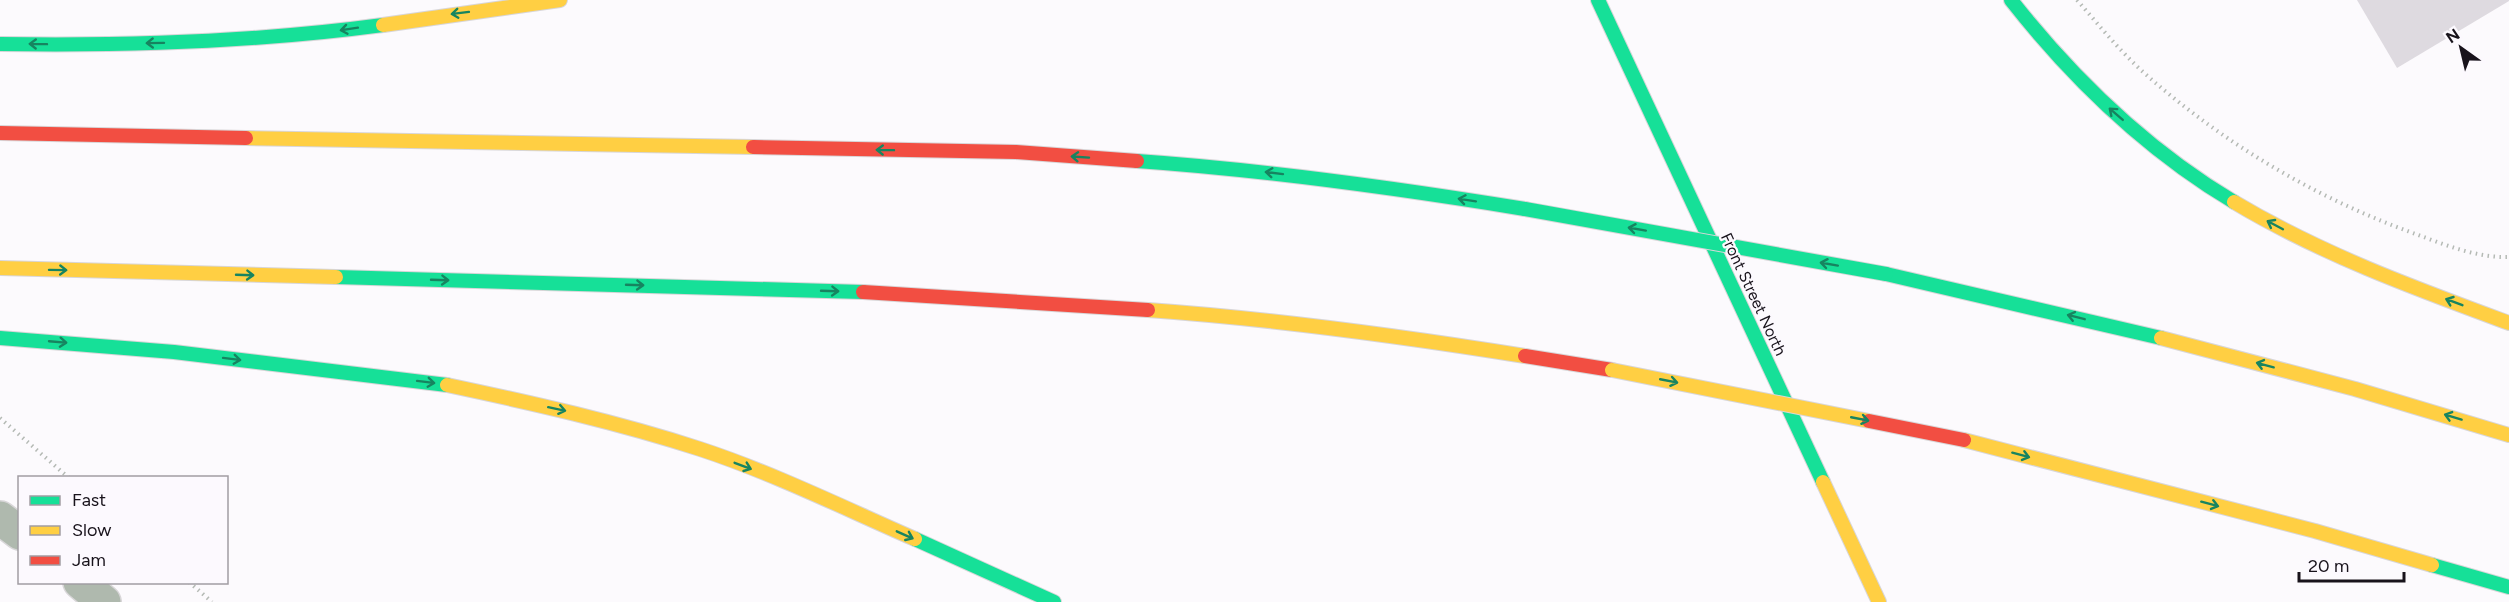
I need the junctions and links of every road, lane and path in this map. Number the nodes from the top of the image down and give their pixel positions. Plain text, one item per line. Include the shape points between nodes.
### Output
1 (454, 0) edge
2 (560, 0) edge
3 (1598, 0) edge
4 (2011, 0) edge
5 (2077, 0) edge
6 (407, 20) junction
7 (0, 44) edge
8 (0, 133) edge
9 (2509, 257) edge
10 (0, 268) edge
11 (2509, 323) edge
12 (0, 338) edge
13 (0, 418) edge
14 (2509, 435) edge
15 (68, 476) edge
16 (0, 518) edge
17 (18, 532) edge
18 (82, 584) edge
19 (191, 584) edge
20 (2509, 587) edge
21 (104, 602) edge
22 (212, 602) edge
23 (1054, 602) edge
24 (1879, 602) edge

1 - 6 main road
2 -> 6 main road
3 - 24 main road, Front Street North
11 -> 4 main road via 2307,242 2235,204 2173,163 2102,102 2062,65
5 - 9 path via 2140,69 2223,135 2271,166 2381,222 2474,253
6 -> 7 main road via 237,41
14 -> 8 main road, bridge via 2410,404 2041,308 1886,274 1381,186 1207,166 1016,152
10 -> 20 main road, bridge via 837,291 1237,316 1348,328 1612,370 1964,440 2315,531
12 -> 23 main road via 174,352 442,384 572,412 700,449 789,483
13 - 15 path
16 - 17 street
18 - 21 street
19 - 22 path

